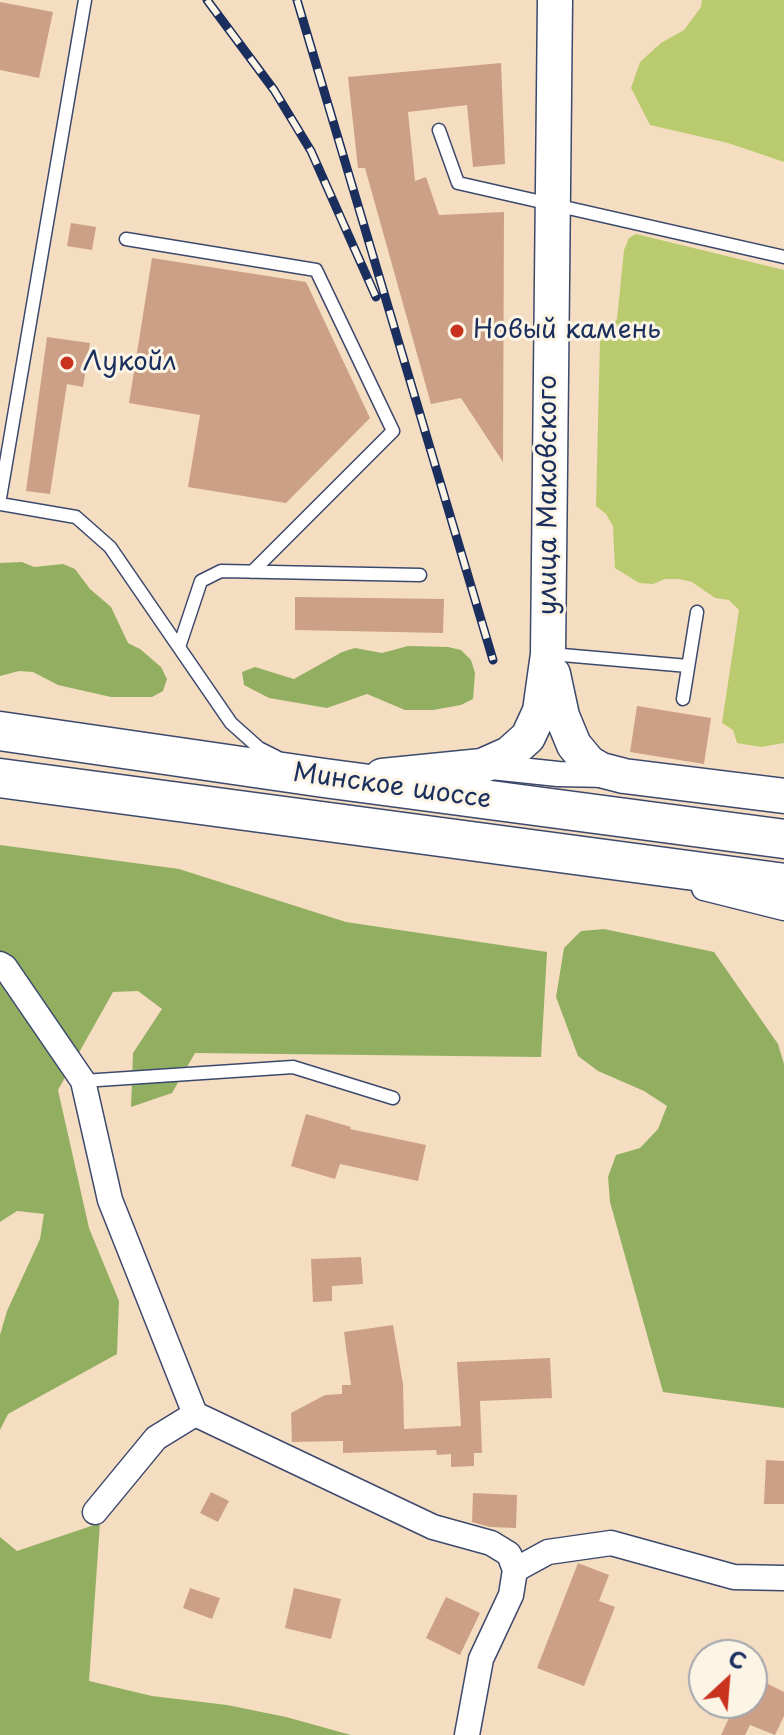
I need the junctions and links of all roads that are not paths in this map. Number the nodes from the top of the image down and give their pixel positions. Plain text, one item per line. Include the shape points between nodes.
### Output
1 (85, 0) edge
2 (555, 0) edge
3 (439, 130) dead end
4 (552, 203) junction
5 (126, 239) dead end
6 (784, 257) edge
7 (0, 402) edge
8 (16, 404) junction
9 (0, 501) edge
10 (252, 572) junction
11 (420, 575) dead end
12 (697, 612) dead end
13 (179, 647) junction
14 (548, 654) junction
15 (688, 666) junction
16 (683, 699) dead end
17 (0, 731) edge
18 (482, 766) junction
19 (624, 776) junction
20 (0, 778) edge
21 (330, 779) junction
22 (784, 796) edge
23 (784, 839) edge
24 (538, 850) junction
25 (784, 883) edge
26 (784, 908) edge
27 (0, 964) edge
28 (83, 1081) junction
29 (393, 1098) dead end
30 (195, 1414) junction
31 (95, 1512) dead end
32 (515, 1570) junction
33 (784, 1578) edge
34 (467, 1735) edge

1 - 8 lane
2 - 4 main road, улица Маковского
3 - 4 lane via 458,183
4 - 6 lane
4 - 14 main road, улица Маковского
5 - 10 lane via 316,270 393,431
7 - 8 lane
8 - 9 lane
9 - 13 lane via 76,517 110,547
10 - 11 lane
10 - 13 lane via 221,571 201,581
12 - 15 lane
13 - 21 lane via 231,723 259,748
14 - 15 lane
14 - 18 main road, улица Маковского via 540,711 528,737 509,754
14 - 19 main road via 574,745 589,763
15 - 16 lane
17 - 21 highway, Минское шоссе
18 - 19 street
18 - 21 main road, улица Маковского
19 - 22 main road
20 - 24 highway, Минское шоссе
21 - 23 highway, Минское шоссе
24 - 25 highway, Минское шоссе
24 - 26 street
27 - 28 street
28 - 29 lane via 293,1067
28 - 30 street via 110,1200
30 - 31 street via 156,1438
30 - 32 street via 433,1527 491,1543 509,1554
32 - 33 street via 548,1552 611,1543 734,1577
32 - 34 street via 511,1595 481,1659

